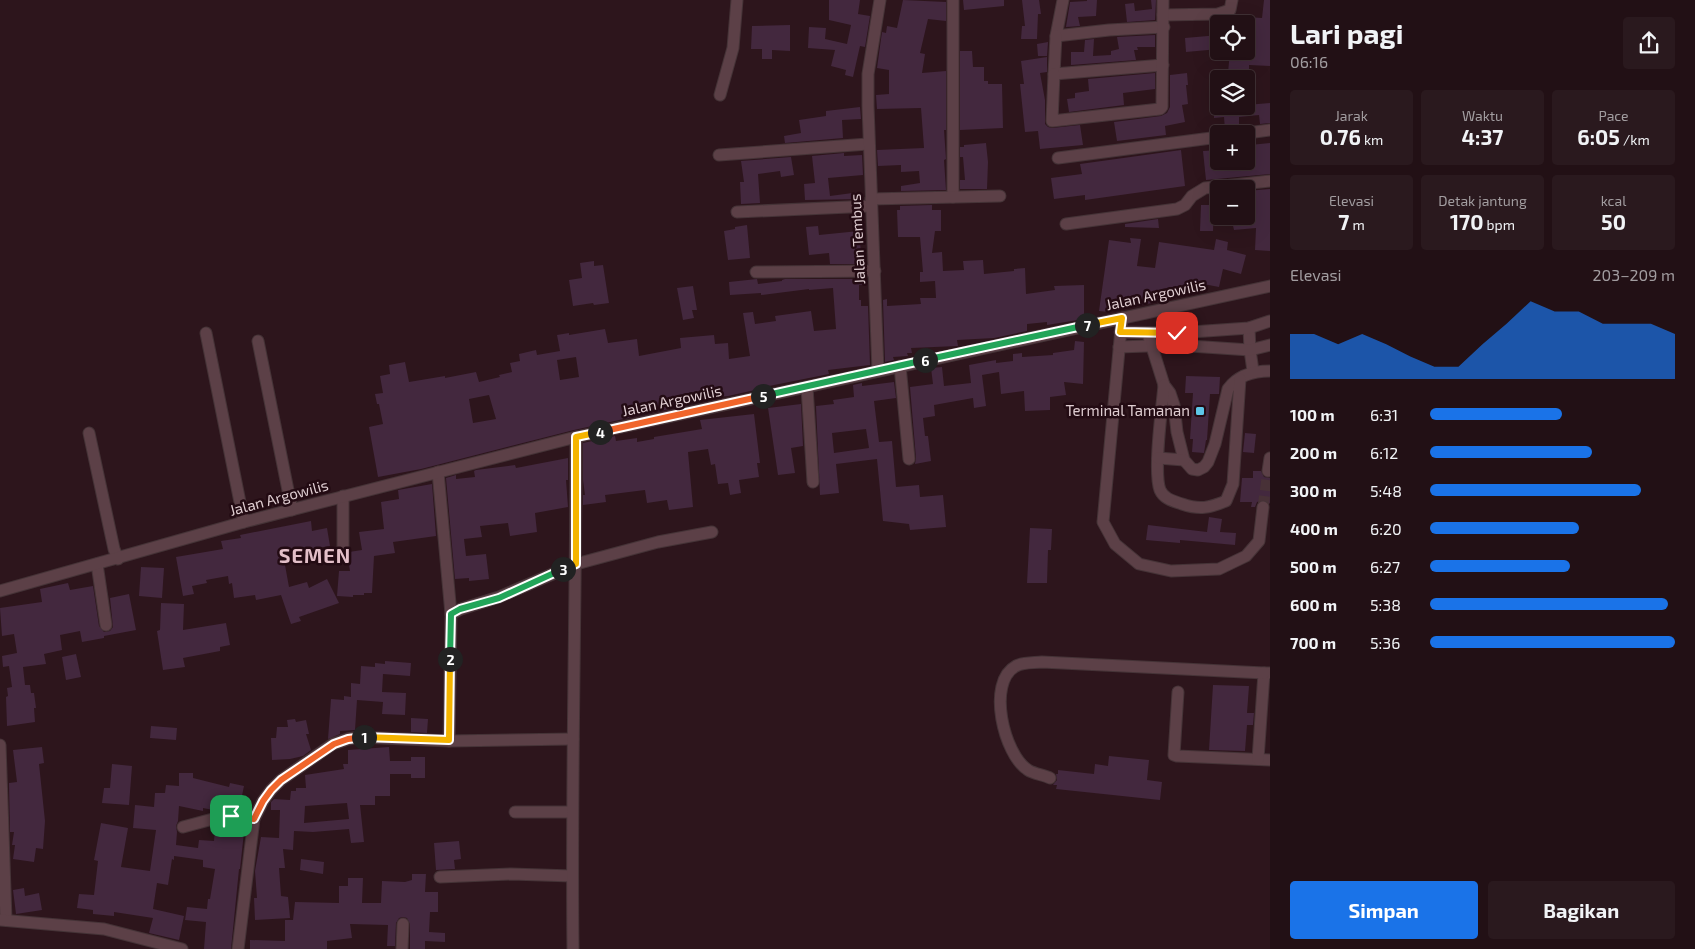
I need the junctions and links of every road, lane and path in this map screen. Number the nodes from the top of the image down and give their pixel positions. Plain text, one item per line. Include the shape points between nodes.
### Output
1 (737, 0) edge
2 (880, 0) edge
3 (954, 0) edge
4 (1063, 0) edge
5 (1163, 0) edge
6 (1232, 0) edge
7 (1163, 15) junction
8 (1164, 27) junction
9 (1056, 36) junction
10 (1163, 65) junction
11 (1054, 74) junction
12 (720, 94) dead end
13 (1270, 130) edge
14 (1255, 132) edge
15 (1210, 138) edge
16 (868, 144) junction
17 (719, 155) dead end
18 (1058, 158) dead end
19 (1270, 181) edge
20 (1000, 196) dead end
21 (953, 197) junction
22 (871, 202) junction
23 (737, 212) dead end
24 (1066, 224) dead end
25 (874, 271) junction
26 (756, 272) dead end
27 (1270, 286) edge
28 (1122, 318) junction
29 (1270, 321) edge
30 (1249, 328) junction
31 (1120, 332) junction
32 (206, 333) dead end
33 (1148, 334) junction
34 (258, 341) dead end
35 (1270, 345) edge
36 (1151, 346) junction
37 (1120, 347) junction
38 (1250, 350) junction
39 (900, 366) junction
40 (878, 371) junction
41 (1253, 371) junction
42 (1270, 371) edge
43 (1240, 378) junction
44 (1164, 386) junction
45 (807, 387) junction
46 (89, 432) dead end
47 (576, 437) junction
48 (1158, 458) junction
49 (1270, 458) edge
50 (909, 459) dead end
51 (1184, 460) junction
52 (1268, 471) dead end
53 (438, 472) junction
54 (813, 482) dead end
55 (343, 496) junction
56 (1263, 507) tunnel mouth
57 (292, 510) junction
58 (244, 522) junction
59 (712, 532) dead end
60 (343, 547) dead end
61 (118, 559) junction
62 (97, 564) junction
63 (576, 564) junction
64 (0, 591) edge
65 (451, 614) junction
66 (106, 625) dead end
67 (1267, 673) edge
68 (1178, 692) dead end
69 (573, 739) junction
70 (449, 740) junction
71 (0, 745) edge
72 (1258, 759) junction
73 (1270, 760) edge
74 (1050, 778) dead end
75 (515, 812) dead end
76 (572, 812) junction
77 (254, 819) junction
78 (183, 826) dead end
79 (572, 876) junction
80 (440, 877) dead end
81 (3, 920) edge
82 (403, 924) dead end
83 (182, 949) edge
84 (238, 949) edge
85 (402, 949) edge
86 (573, 949) edge

1 - 12 street via 733,48
2 - 16 street, Jalan Tembus via 868,74
3 - 21 street
4 - 9 street
5 - 7 street
6 - 7 street via 1230,10 1218,14
7 - 8 street
8 - 9 street
8 - 10 street
9 - 11 street
10 - 11 street
10 - 11 street via 1160,110 1052,121
13 - 14 street
15 - 18 street
16 - 17 street
16 - 22 street, Jalan Tembus
19 - 24 street via 1205,188 1177,209
20 - 21 street
21 - 22 street
22 - 23 street
22 - 25 street, Jalan Tembus
25 - 26 street
25 - 40 street, Jalan Tembus
27 - 28 street, Jalan Argowilis
28 - 31 street
28 - 39 street, Jalan Argowilis
29 - 30 street
30 - 33 street
30 - 38 street
31 - 33 street
31 - 37 street
32 - 58 street
33 - 36 street
34 - 57 street
35 - 38 street
36 - 37 street
36 - 38 street
36 - 44 street
37 - 56 street via 1103,522 1115,544 1139,564 1172,571 1219,569 1246,556 1259,541
38 - 41 street
39 - 40 street, Jalan Argowilis
39 - 50 street
40 - 45 street, Jalan Argowilis
41 - 42 street
41 - 43 street
43 - 48 street via 1233,484 1226,501 1210,508 1194,508 1168,499 1160,490
43 - 51 street via 1228,389 1208,462 1198,470 1192,469
44 - 48 street
44 - 51 street via 1174,404
45 - 47 street, Jalan Argowilis
45 - 54 street
46 - 61 street
47 - 53 street, Jalan Argowilis
47 - 63 street
48 - 51 street
49 - 52 street
53 - 55 street, Jalan Argowilis
53 - 65 street
55 - 57 street, Jalan Argowilis
55 - 60 street
57 - 58 street, Jalan Argowilis
58 - 61 street, Jalan Argowilis
59 - 63 street via 658,542
61 - 62 street, Jalan Argowilis
62 - 64 street, Jalan Argowilis
62 - 66 street
63 - 65 street via 499,598
63 - 69 street
65 - 70 street
67 - 72 street
67 - 74 street via 1042,662 1015,666 1005,676 1001,690 1005,734 1028,770
68 - 72 street via 1174,755
69 - 70 street
69 - 76 street
70 - 77 street via 360,737 334,744 281,780 263,801
71 - 81 street
72 - 73 street
75 - 76 street
76 - 79 street
77 - 78 street via 224,816
77 - 84 street
79 - 80 street
79 - 86 street
81 - 83 street via 104,929
82 - 85 street

